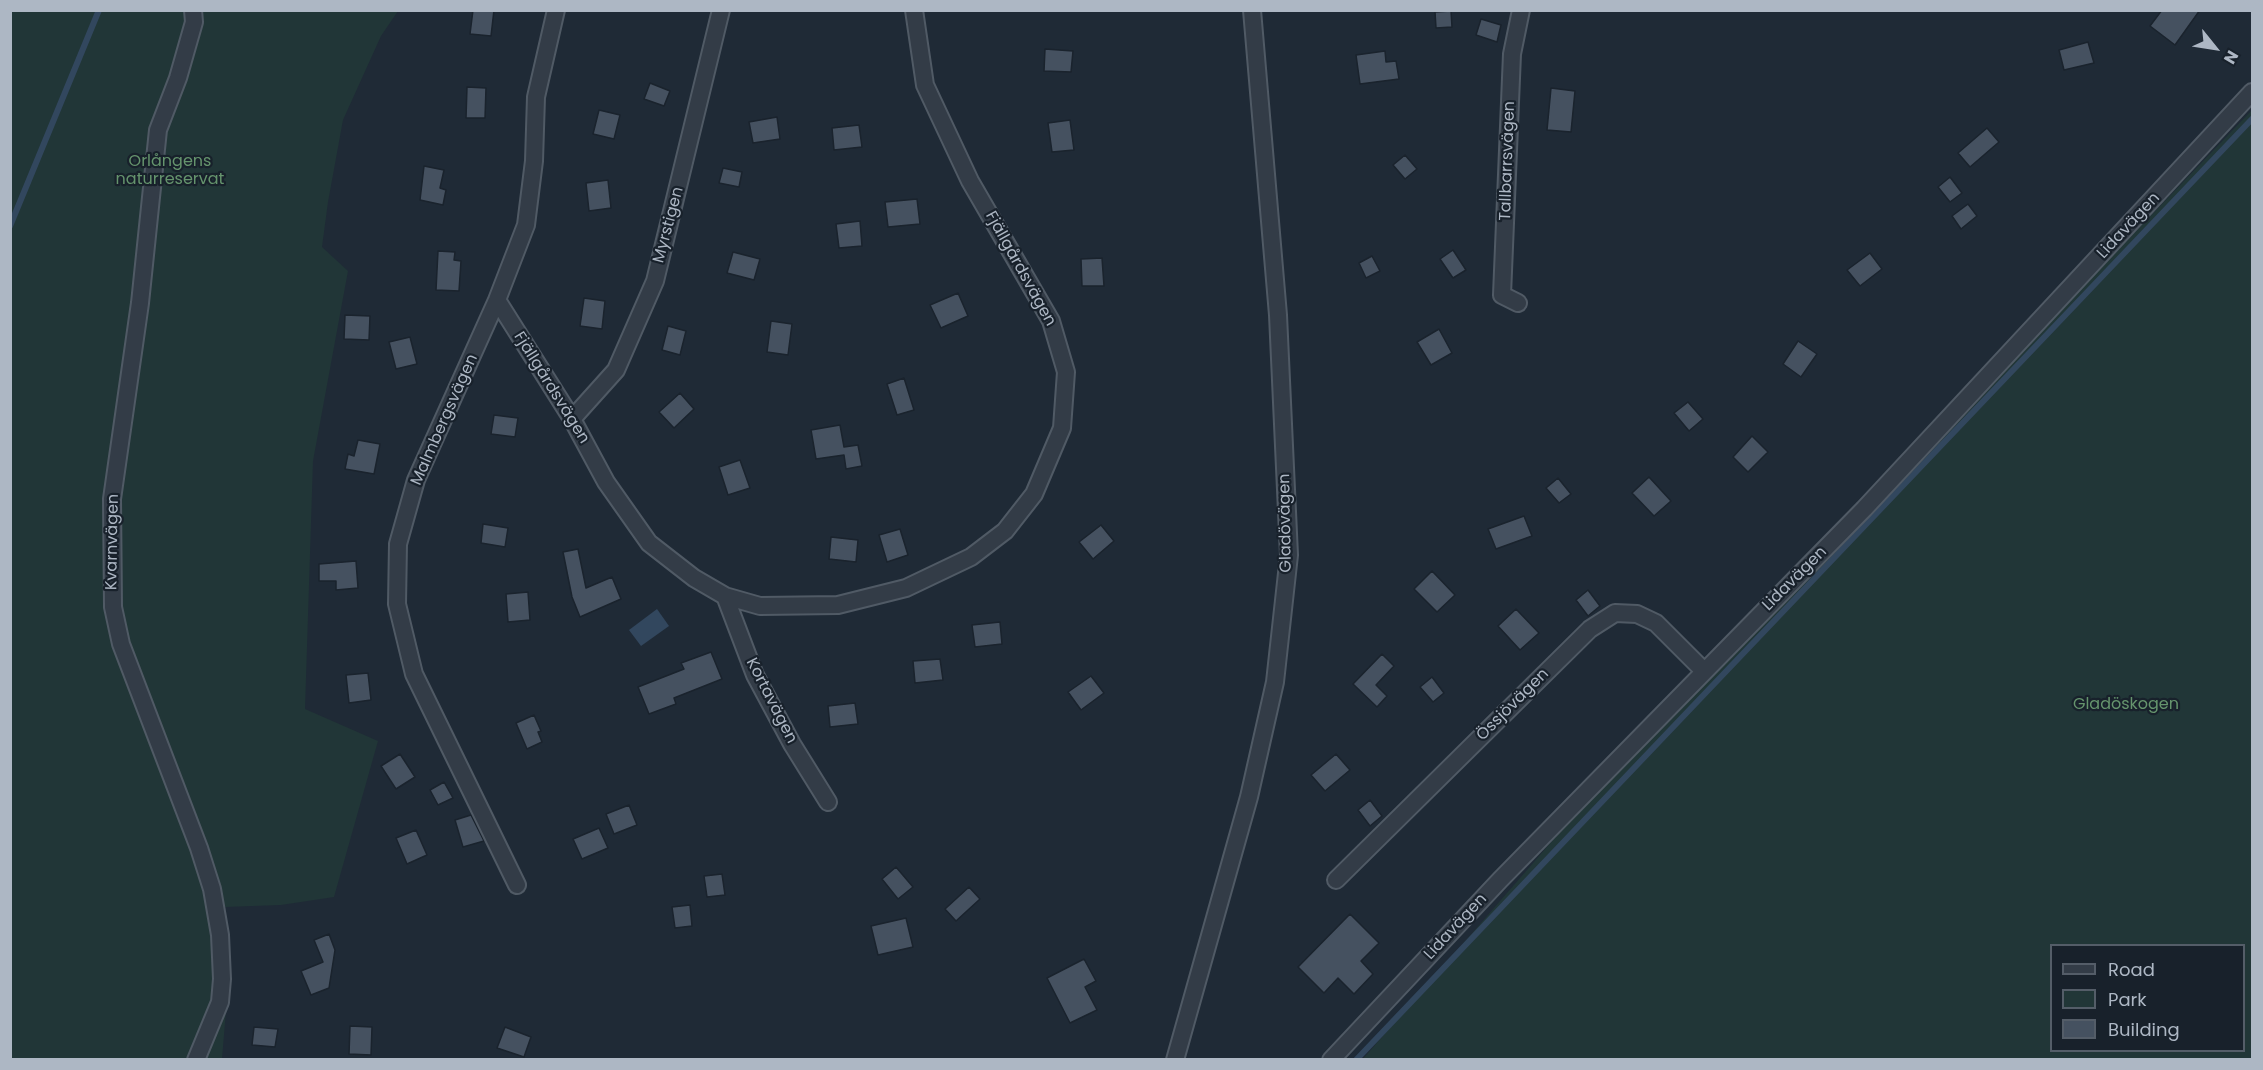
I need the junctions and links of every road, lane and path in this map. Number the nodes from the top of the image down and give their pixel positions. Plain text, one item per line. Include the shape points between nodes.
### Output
1 (194, 10) edge
2 (556, 10) edge
3 (721, 10) edge
4 (914, 10) edge
5 (1252, 10) edge
6 (1521, 10) edge
7 (2253, 92) edge
8 (497, 300) junction
9 (1518, 303) dead end
10 (572, 419) junction
11 (724, 596) junction
12 (1704, 671) junction
13 (828, 802) dead end
14 (1336, 880) dead end
15 (517, 885) dead end
16 (196, 1059) edge
17 (1175, 1059) edge
18 (1331, 1059) edge

1 - 16 street, Kvarnvägen via 178,78 158,130 140,303 112,499 113,607 121,644 199,848 212,889 220,935 220,1002
2 - 8 street, Malmbergsvägen via 536,97 526,225
3 - 10 street, Myrstigen via 655,281 616,370
4 - 11 street, Fjällgårdsvägen via 925,85 970,181 1051,321 1060,346 1066,372 1062,428 1034,494 1005,531 971,557 906,588 838,604 760,606
5 - 17 street, Gladövägen via 1278,315 1289,555 1275,682 1249,797
6 - 9 street, Tallbarrsvägen via 1512,54 1502,295
7 - 12 street, Lidavägen via 1864,509
8 - 10 street, Fjällgårdsvägen
8 - 15 street, Malmbergsvägen via 416,480 398,544 397,604 414,674
10 - 11 street, Fjällgårdsvägen via 606,482 649,543
11 - 13 street, Kortavägen via 755,675
12 - 14 street, Össjövägen via 1656,623 1637,614 1615,613 1590,629
12 - 18 street, Lidavägen

